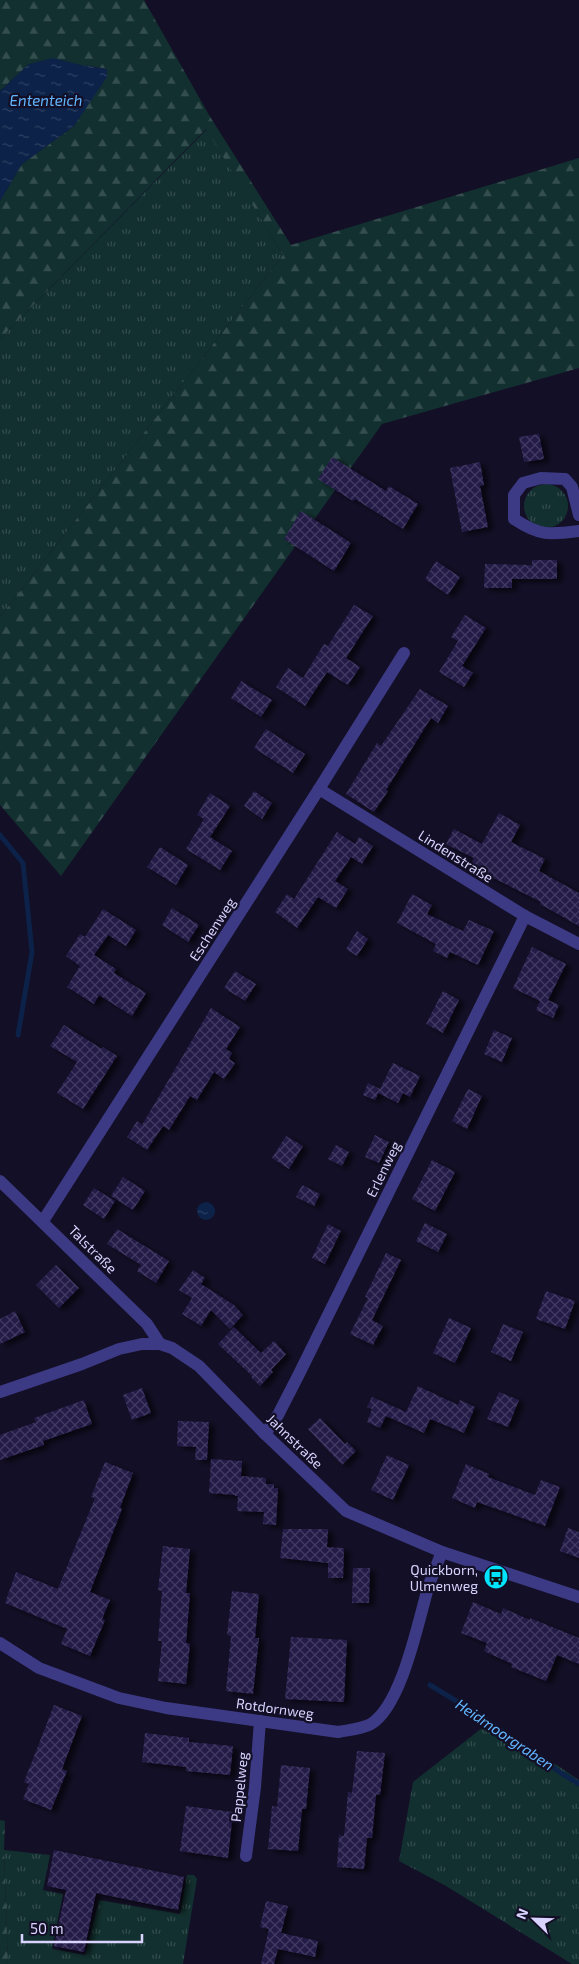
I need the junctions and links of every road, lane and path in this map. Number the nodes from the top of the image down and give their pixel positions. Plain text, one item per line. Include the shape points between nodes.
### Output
1 (579, 515) edge
2 (579, 531) edge
3 (404, 653) dead end
4 (319, 789) junction
5 (525, 916) junction
6 (579, 944) edge
7 (0, 1181) edge
8 (43, 1221) junction
9 (160, 1344) junction
10 (0, 1392) edge
11 (265, 1434) junction
12 (442, 1552) junction
13 (579, 1597) edge
14 (0, 1643) edge
15 (260, 1721) junction
16 (246, 1856) dead end

1 - 2 street via 572,487 565,478 541,478 523,483 514,495 514,519 532,530 553,535
3 - 4 street, Eschenweg
4 - 5 street, Lindenstraße
4 - 8 street, Eschenweg
5 - 6 street, Lindenstraße
5 - 11 street, Erlenweg via 278,1415
7 - 8 street, Talstraße
8 - 9 street, Talstraße via 147,1324
9 - 10 street, Jahnstraße via 119,1349
9 - 11 street, Jahnstraße via 199,1366
11 - 12 street, Jahnstraße via 346,1511
12 - 13 street, Jahnstraße
12 - 15 street, Rotdornweg via 429,1586 406,1670 384,1712 371,1724 338,1732
14 - 15 street, Rotdornweg via 39,1668 109,1695 166,1708
15 - 16 street, Pappelweg

